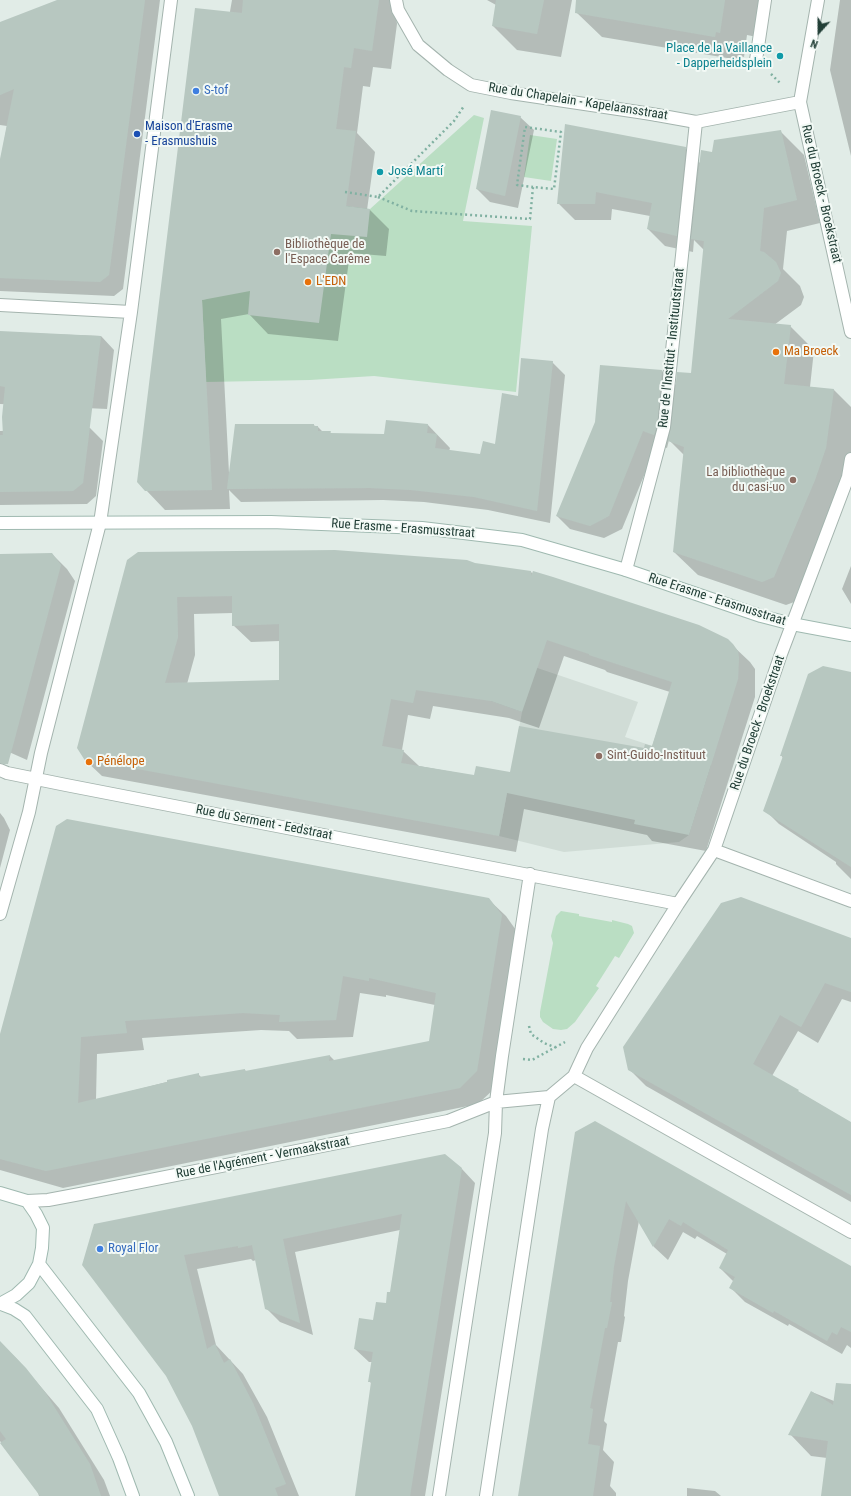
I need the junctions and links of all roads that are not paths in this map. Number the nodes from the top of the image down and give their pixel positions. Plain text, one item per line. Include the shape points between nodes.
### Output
1 (171, 0) edge
2 (396, 0) edge
3 (765, 0) edge
4 (818, 0) edge
5 (756, 60) road end
6 (800, 102) junction
7 (696, 122) junction
8 (0, 305) edge
9 (131, 312) junction
10 (849, 313) edge
11 (851, 332) edge
12 (851, 459) edge
13 (0, 523) edge
14 (100, 523) junction
15 (626, 570) junction
16 (792, 624) junction
17 (851, 635) edge
18 (0, 770) edge
19 (36, 779) junction
20 (714, 850) junction
21 (530, 874) junction
22 (851, 901) edge
23 (678, 904) junction
24 (0, 914) edge
25 (574, 1076) junction
26 (549, 1097) junction
27 (496, 1102) junction
28 (0, 1193) edge
29 (27, 1201) junction
30 (851, 1232) edge
31 (40, 1264) junction
32 (0, 1304) edge
33 (133, 1496) edge
34 (188, 1496) edge
35 (439, 1496) edge
36 (486, 1496) edge

1 - 9 street
2 - 7 street, Rue du Chapelain - Kapelaansstraat via 398,10 418,45 471,85
3 - 5 street
4 - 6 street
6 - 7 street, Rue du Chapelain - Kapelaansstraat
6 - 10 street, Rue du Broeck - Broekstraat
7 - 15 street, Rue de l'Institut - Instituutstraat via 664,427
8 - 9 street
9 - 14 street
10 - 11 street, Rue du Broeck - Broekstraat
12 - 16 street, Rue du Broeck - Broekstraat via 848,477
13 - 14 street, Rue Erasme - Erasmusstraat
14 - 15 street, Rue Erasme - Erasmusstraat via 271,522 422,528 522,540
14 - 19 street
15 - 16 street, Rue Erasme - Erasmusstraat
16 - 17 street, Rue Erasme - Erasmusstraat
16 - 20 street, Rue du Broeck - Broekstraat
18 - 19 street, Rue du Serment - Eedstraat
19 - 21 street, Rue du Serment - Eedstraat
19 - 24 street
20 - 22 street
20 - 23 street, Rue du Broeck - Broekstraat
21 - 23 street, Rue du Serment - Eedstraat
21 - 27 street
23 - 25 street, Rue du Broeck - Broekstraat via 588,1048
25 - 26 street
25 - 30 street
26 - 27 street, Rue de l'Agrément - Vermaakstraat
26 - 36 street
27 - 29 street, Rue de l'Agrément - Vermaakstraat via 448,1122 80,1194
27 - 35 street via 495,1133
28 - 29 street, Rue de l'Agrément - Vermaakstraat
29 - 31 street via 43,1228
31 - 32 street via 29,1283 16,1295
31 - 34 street via 139,1393 166,1442
32 - 33 street via 25,1316 97,1409

